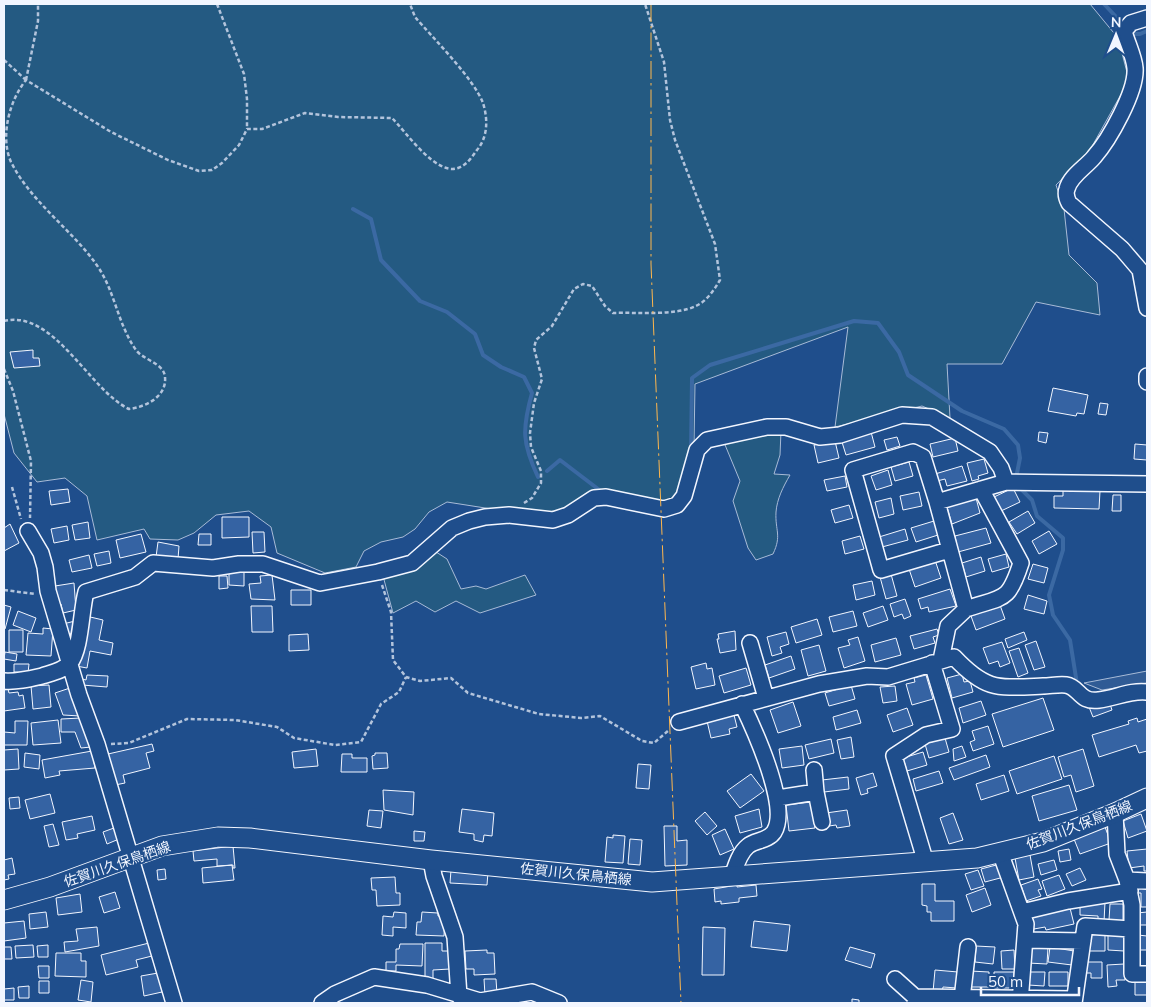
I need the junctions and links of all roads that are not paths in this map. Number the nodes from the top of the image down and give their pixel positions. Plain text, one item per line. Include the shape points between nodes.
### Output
1 (1147, 18) edge
2 (1147, 308) edge
3 (1147, 376) edge
4 (1147, 382) edge
5 (1006, 482) junction
6 (1147, 484) edge
7 (981, 489) junction
8 (937, 502) junction
9 (28, 532) road end
10 (949, 550) junction
11 (966, 608) junction
12 (750, 643) dead end
13 (936, 661) junction
14 (70, 663) junction
15 (4, 681) edge
16 (1147, 692) edge
17 (766, 698) junction
18 (742, 704) junction
19 (679, 722) road end
20 (814, 770) dead end
21 (816, 792) junction
22 (778, 798) junction
23 (1147, 798) edge
24 (1115, 813) junction
25 (822, 822) dead end
26 (1000, 852) junction
27 (129, 856) junction
28 (431, 860) junction
29 (926, 862) junction
30 (732, 877) junction
31 (1147, 881) edge
32 (1129, 886) junction
33 (4, 900) edge
34 (1022, 912) junction
35 (1131, 928) junction
36 (1025, 940) junction
37 (1083, 941) junction
38 (968, 947) dead end
39 (1147, 974) edge
40 (895, 979) dead end
41 (459, 996) junction
42 (915, 1000) edge
43 (964, 1000) edge
44 (1020, 1001) edge
45 (1074, 1001) edge
46 (174, 1003) edge
47 (322, 1003) edge
48 (560, 1003) edge

1 - 2 street via 1131,23 1124,32 1135,68 1133,84 1115,128 1067,189 1070,203 1122,249 1140,270
3 - 4 street
5 - 6 street
5 - 7 street
5 - 14 street via 990,452 932,417 902,415 840,435 820,437 786,427 767,427 707,440 697,450 684,496 677,505 664,509 606,496 594,498 568,515 553,520 508,515 469,521 452,528 412,563 320,583 263,564 213,568 152,563 135,577 86,592 80,636
7 - 8 street
7 - 11 street via 1021,563 1012,589 1006,596
8 - 10 street
8 - 10 street via 923,458 914,452 853,470 881,570
9 - 14 street via 41,553 49,594
10 - 11 street
11 - 13 street via 948,626
12 - 17 street
13 - 16 street via 954,657 972,676 990,686 1066,685 1087,700
13 - 17 street via 888,677 867,676 819,684
13 - 29 street via 952,728 926,735 894,756
14 - 15 street via 36,677
14 - 27 street
17 - 18 street
18 - 19 street
18 - 22 street via 758,738
20 - 21 street
21 - 22 street
21 - 25 street
22 - 30 street via 778,823 774,833 748,846
23 - 24 main road, 佐賀川久保鳥栖線
24 - 26 main road, 佐賀川久保鳥栖線 via 1043,842
24 - 32 street via 1117,854
26 - 29 main road, 佐賀川久保鳥栖線 via 977,858
26 - 34 street
27 - 28 main road, 佐賀川久保鳥栖線 via 162,846 218,837
27 - 33 main road, 佐賀川久保鳥栖線 via 50,887
27 - 46 street
28 - 30 main road, 佐賀川久保鳥栖線 via 652,882
28 - 41 street via 455,937
29 - 30 main road, 佐賀川久保鳥栖線
31 - 32 street
32 - 34 street
32 - 35 street
34 - 36 street via 1026,924
35 - 37 street via 1086,926
35 - 39 street via 1132,974
36 - 37 street
36 - 44 street
37 - 45 street
38 - 43 street
40 - 42 street
41 - 47 street via 427,984 374,977 360,981
41 - 48 street via 480,1001 532,992
42 - 43 street
43 - 44 street
44 - 45 street

